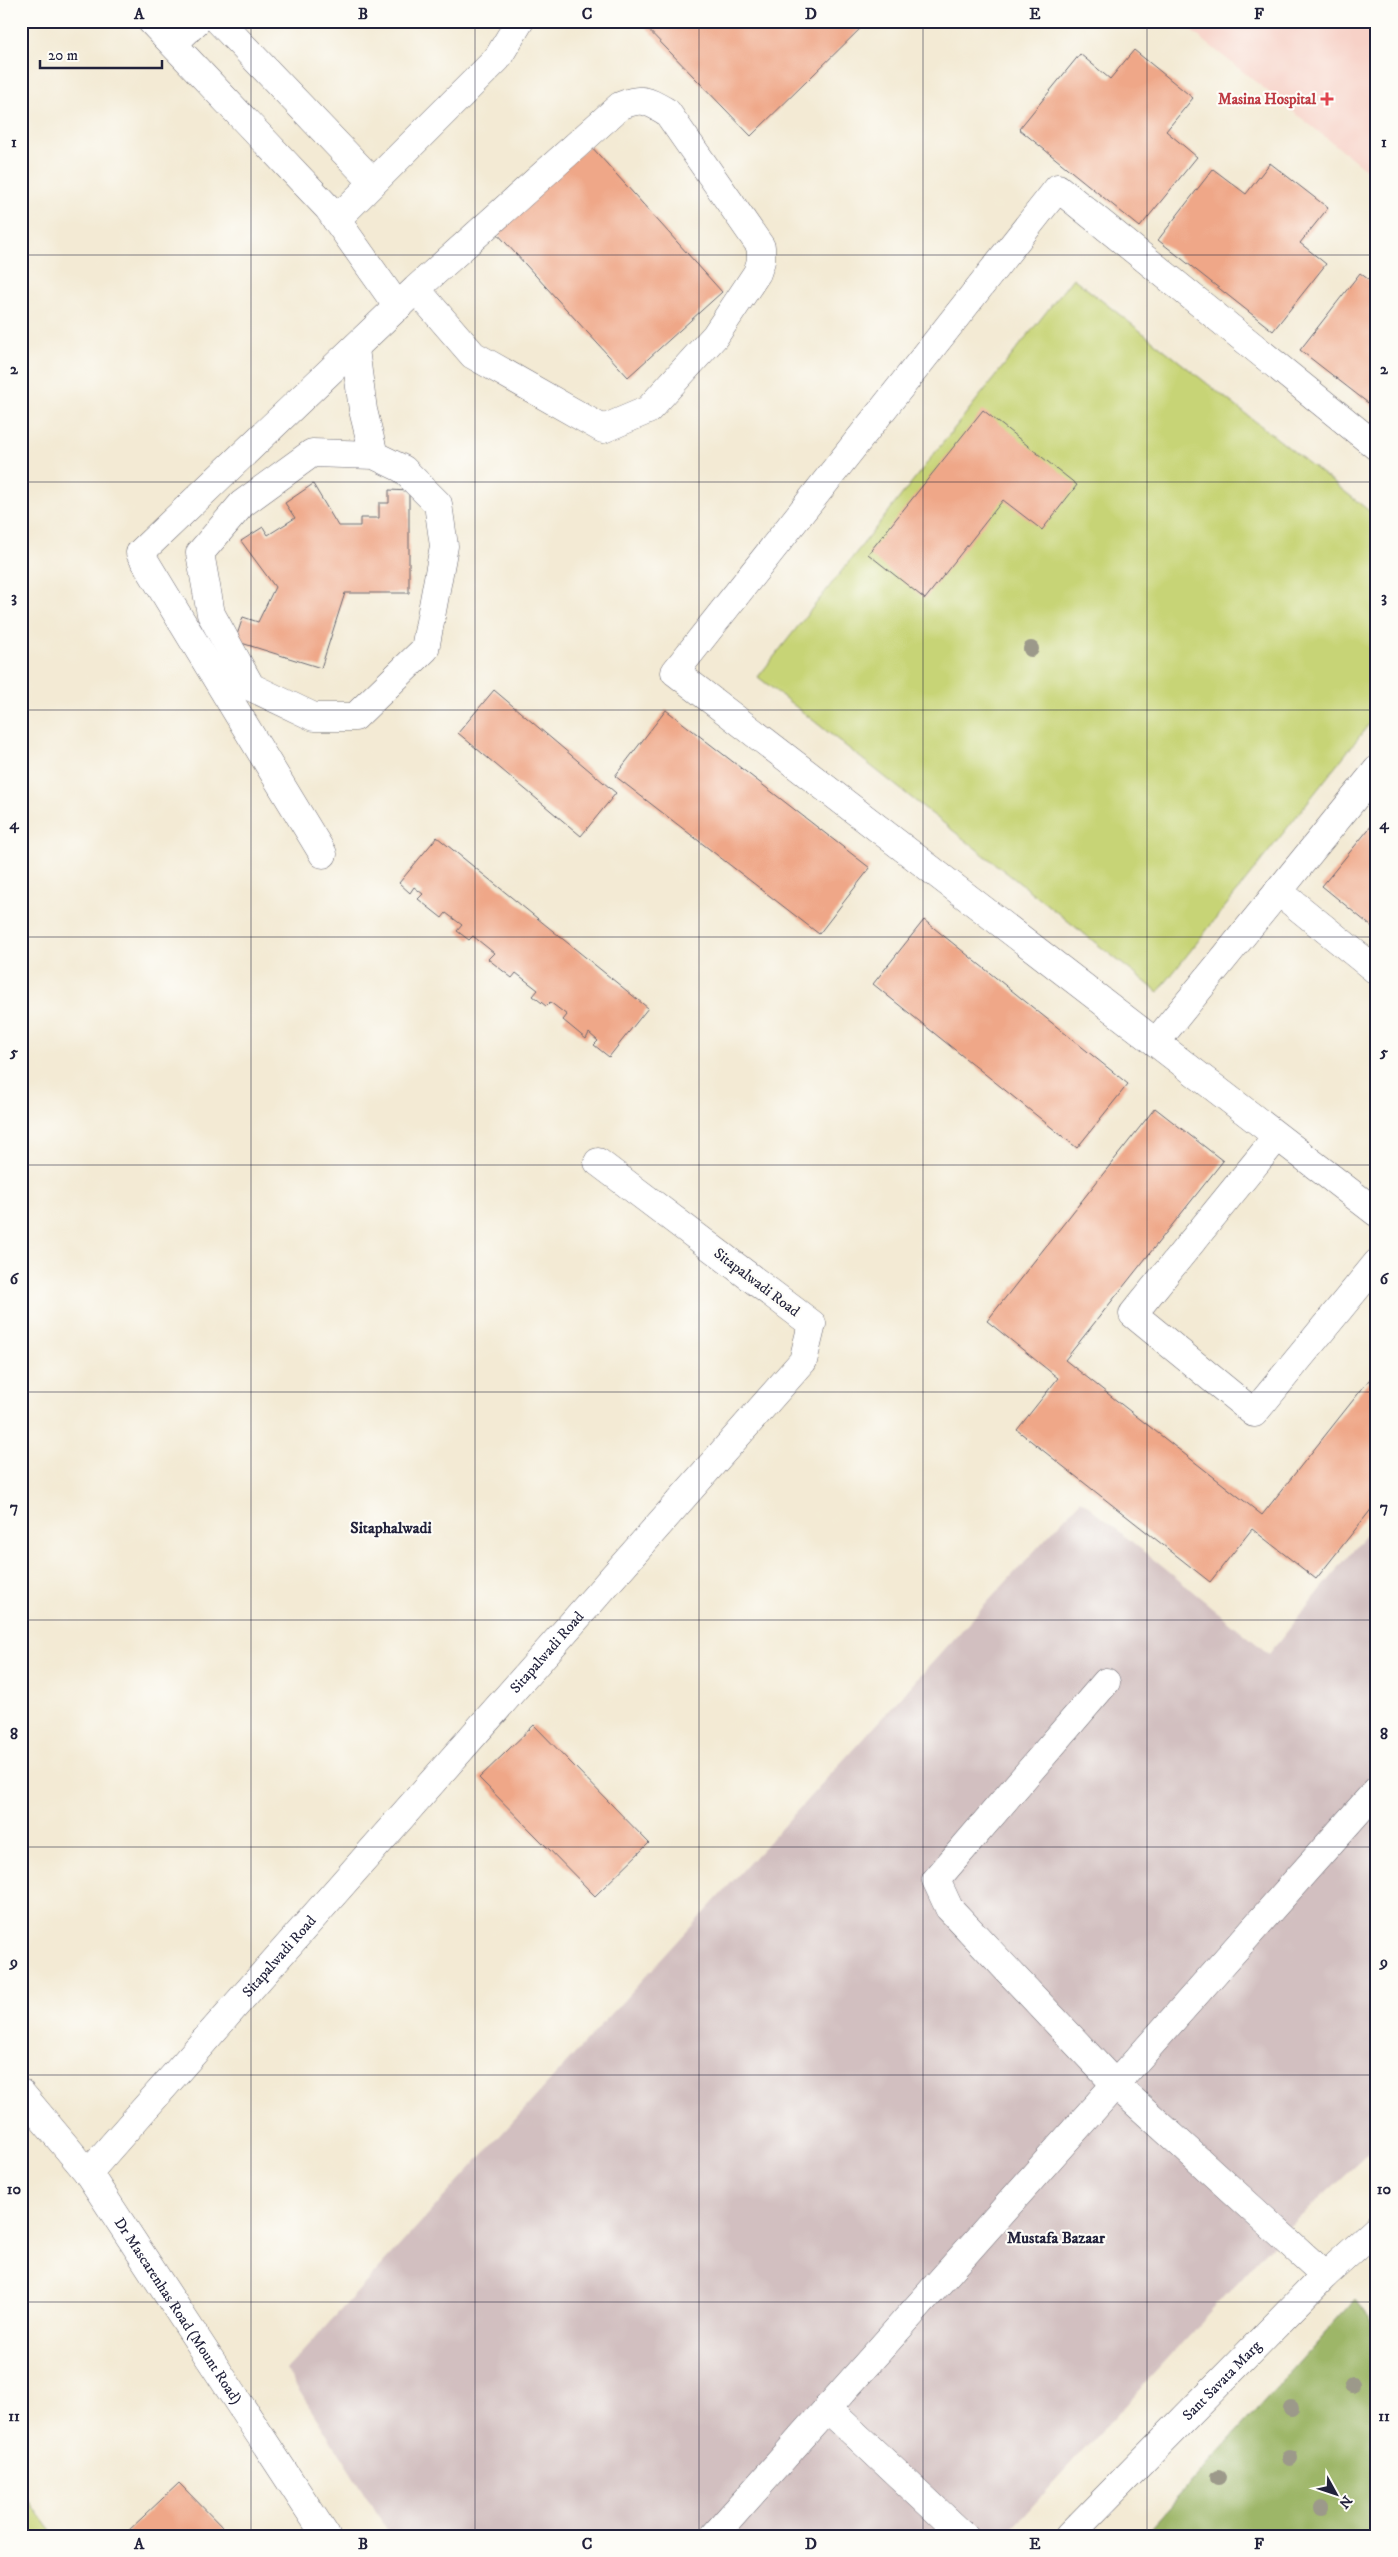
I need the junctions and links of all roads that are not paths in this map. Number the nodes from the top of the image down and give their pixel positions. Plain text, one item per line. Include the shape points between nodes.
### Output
1 (151, 21) edge
2 (197, 21) edge
3 (219, 21) edge
4 (520, 21) edge
5 (173, 44) junction
6 (374, 182) junction
7 (336, 220) junction
8 (407, 298) junction
9 (355, 349) junction
10 (1377, 447) edge
11 (374, 455) junction
12 (1377, 770) edge
13 (324, 854) dead end
14 (1278, 891) junction
15 (1377, 971) edge
16 (1156, 1042) junction
17 (1277, 1137) junction
18 (598, 1162) dead end
19 (1377, 1213) edge
20 (1377, 1263) edge
21 (1106, 1682) dead end
22 (1377, 1790) edge
23 (1115, 2084) junction
24 (21, 2093) edge
25 (88, 2173) junction
26 (1374, 2236) edge
27 (1325, 2275) junction
28 (827, 2408) junction
29 (326, 2536) edge
30 (714, 2536) edge
31 (964, 2536) edge
32 (1068, 2536) edge

1 - 5 street
2 - 5 street
3 - 6 street
4 - 6 street via 496,59
5 - 7 street
6 - 7 street
7 - 8 street
8 - 8 street via 620,106 638,98 667,112 761,247 761,261 756,273 715,336 648,410 603,429 474,355
8 - 9 street
9 - 11 street via 363,410
9 - 13 street via 140,553
10 - 16 street via 1058,188 675,672
11 - 11 street via 403,469 438,504 444,546 425,649 355,716 314,717 251,687 211,614 200,553 242,504 312,454
12 - 14 street
14 - 15 street
14 - 16 street
16 - 17 street
17 - 19 street
17 - 20 street via 1133,1314 1254,1414
18 - 25 street, Sitapalwadi Road via 812,1324 803,1361
21 - 23 street via 936,1880 949,1908
22 - 23 street
23 - 27 street
23 - 28 street
24 - 25 street, Dr Mascarenhas Road (Mount Road)
25 - 29 street, Dr Mascarenhas Road (Mount Road)
26 - 27 street, Sant Savata Marg
27 - 32 street, Sant Savata Marg
28 - 30 street
28 - 31 street

